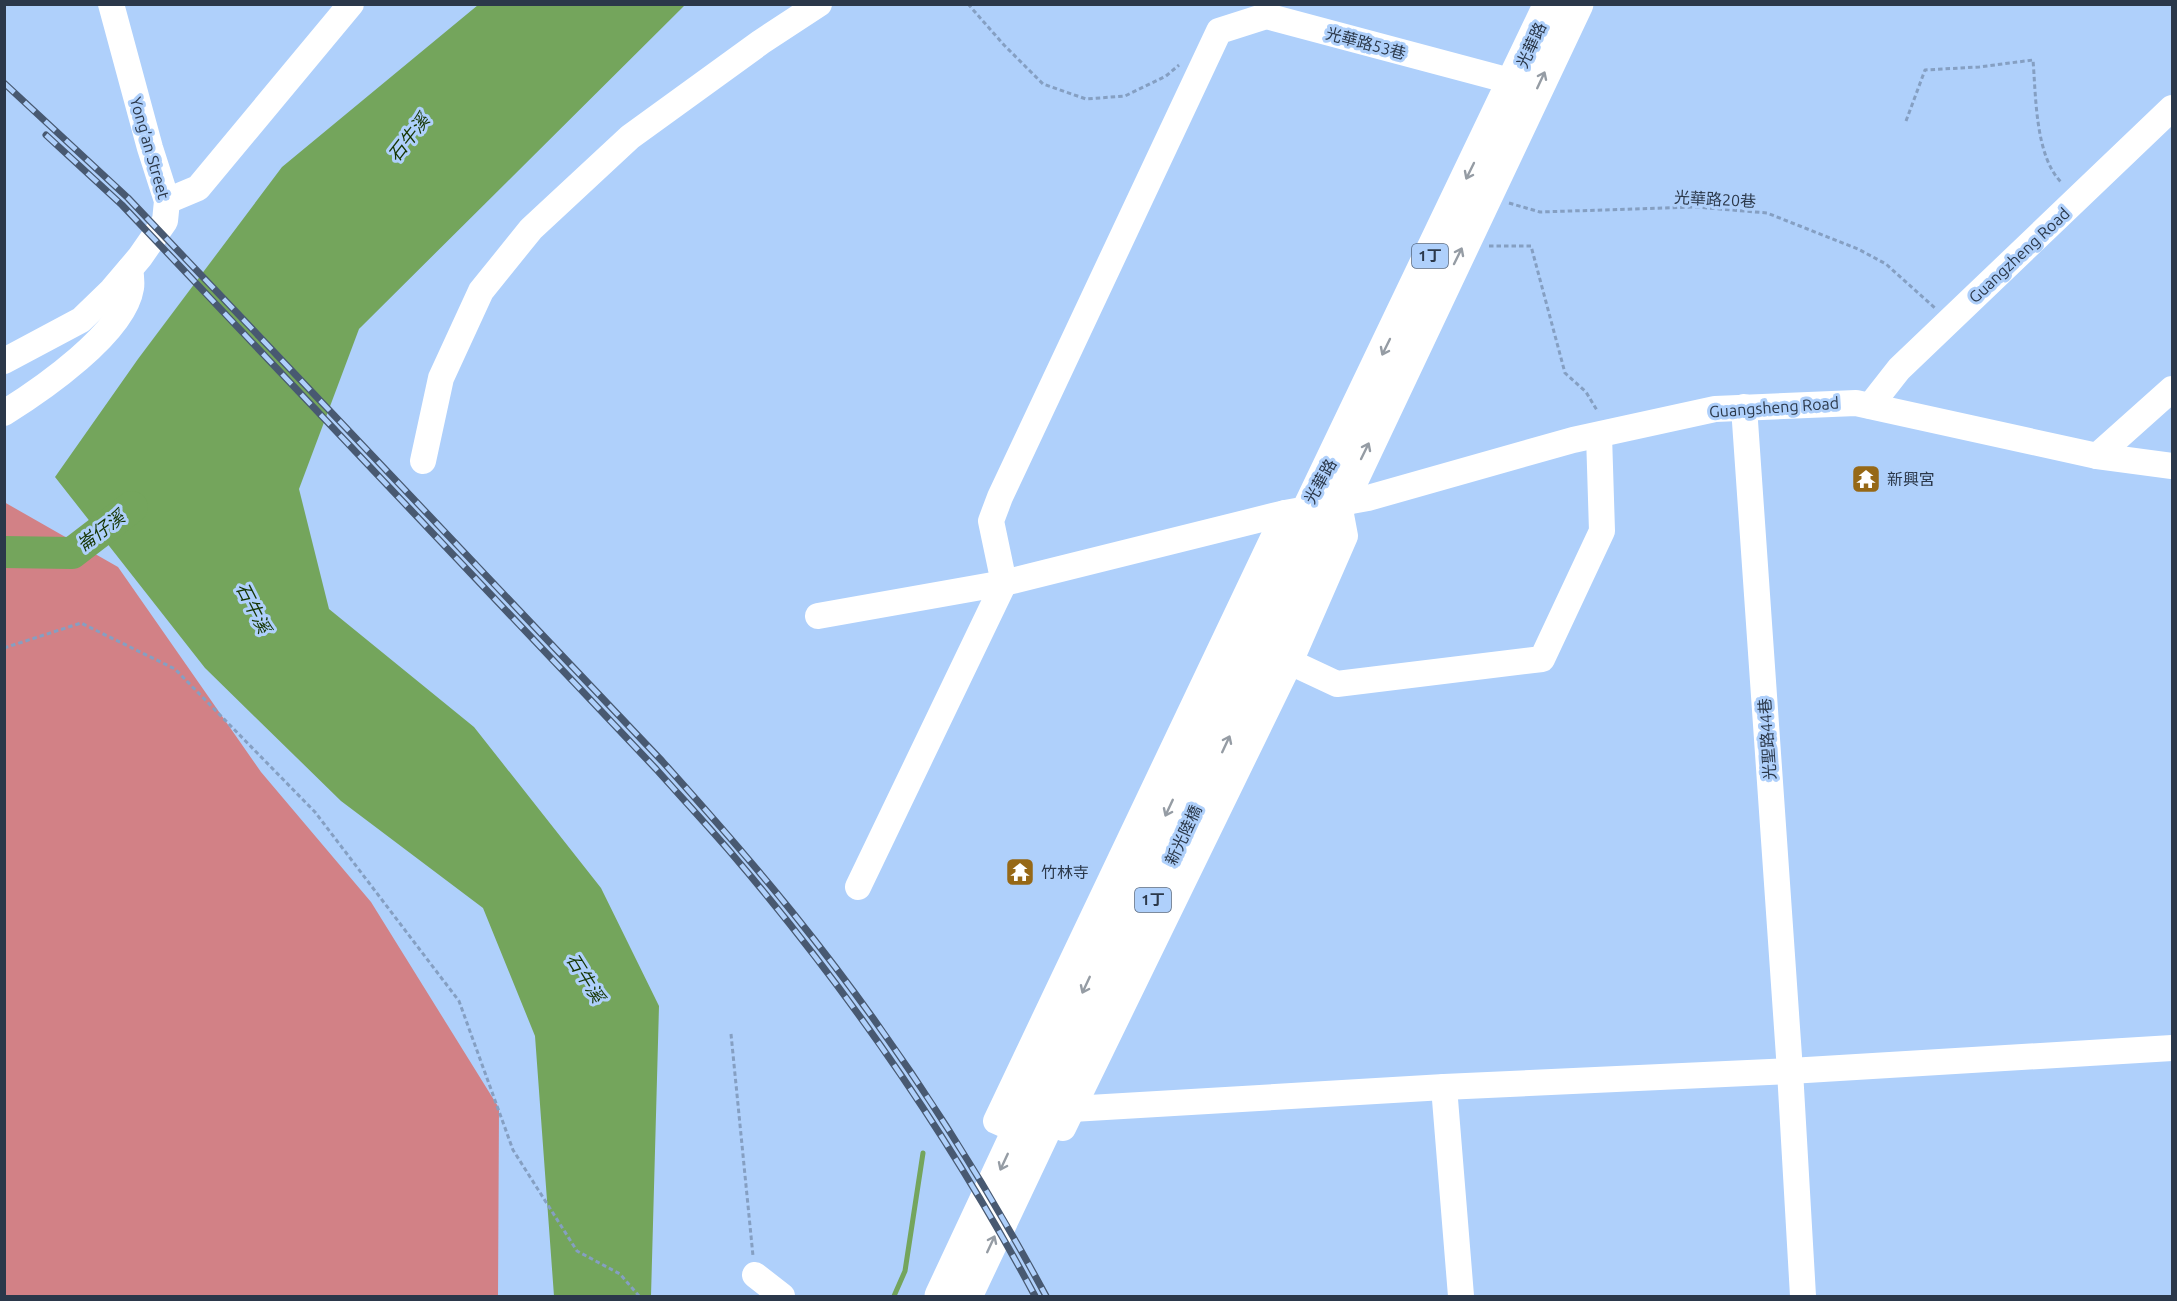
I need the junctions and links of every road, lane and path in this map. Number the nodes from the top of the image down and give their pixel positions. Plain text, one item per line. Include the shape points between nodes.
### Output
1 (111, 4) edge
2 (351, 4) edge
3 (819, 4) edge
4 (968, 4) edge
5 (1550, 4) edge
6 (1577, 4) edge
7 (1184, 61) dead end
8 (1514, 82) junction
9 (2172, 108) edge
10 (1906, 121) dead end
11 (1498, 142) junction
12 (1487, 196) junction
13 (2079, 198) junction
14 (167, 201) junction
15 (1463, 246) junction
16 (130, 268) junction
17 (1949, 321) junction
18 (4, 361) edge
19 (2172, 389) edge
20 (1870, 406) junction
21 (1744, 407) junction
22 (4, 413) edge
23 (1604, 433) junction
24 (2097, 456) junction
25 (423, 461) dead end
26 (2172, 466) edge
27 (1311, 508) junction
28 (1004, 583) junction
29 (818, 616) dead end
30 (4, 648) edge
31 (1290, 662) junction
32 (858, 887) dead end
33 (731, 1034) dead end
34 (2172, 1048) edge
35 (1790, 1071) junction
36 (1444, 1087) junction
37 (1072, 1109) junction
38 (755, 1275) joint
39 (639, 1296) edge
40 (782, 1296) edge
41 (940, 1296) edge
42 (966, 1296) edge
43 (1461, 1296) edge
44 (1803, 1296) edge

1 - 14 street, Yong’an Street
2 - 14 street via 198,188
3 - 25 street via 630,137 531,229 482,291 445,368
4 - 7 path via 1043,84 1086,99 1125,96 1166,76
5 - 8 main road, 光華路 / 1丁
11 -> 6 main road, 光華路 / 1丁
8 - 11 main road, 光華路 / 1丁
8 - 28 street, 光華路53巷 via 1266,16 1219,31 991,521
9 - 13 street, Guangzheng Road
10 - 13 path via 1925,70 2033,60 2039,132 2054,175
11 - 12 main road, 光華路 / 1丁
11 -> 27 main road, 光華路 / 1丁
12 - 15 main road, 光華路 / 1丁
12 - 17 path, 光華路20巷 via 1540,212 1696,207 1767,213 1886,264
13 - 17 street, Guangzheng Road
14 - 16 street, Yong’an Street via 165,221
15 - 23 path via 1531,246 1565,373 1586,392
27 -> 15 main road, 光華路 / 1丁
16 - 18 street, Yong’an Street via 81,320
16 - 22 street via 131,288 121,313 94,345 43,388
17 - 20 street, Guangzheng Road via 1899,369
19 - 24 street
20 - 21 street, Guangsheng Road via 1856,402
20 - 24 street, Guangsheng Road
21 - 23 street, Guangsheng Road via 1715,409
21 - 35 street, 光聖路44巷
23 - 27 street, Guangsheng Road
23 - 31 street via 1602,531 1542,659 1337,684
24 - 26 street, Guangsheng Road
27 - 28 street, 光華路
27 - 31 street via 1345,536
27 - 37 street via 996,1121 1054,1147
27 -> 41 main road, 新光陸橋 / 1丁
42 -> 27 main road, 新光陸橋 / 1丁
28 - 29 street, 光華路
28 - 32 street
30 - 39 path via 81,623 175,669 315,812 459,1001 513,1150 577,1251 620,1274
31 - 37 street
33 - 38 path
34 - 35 street
35 - 36 street
35 - 44 street, 光聖路44巷
36 - 37 street
36 - 43 street
38 - 40 street

